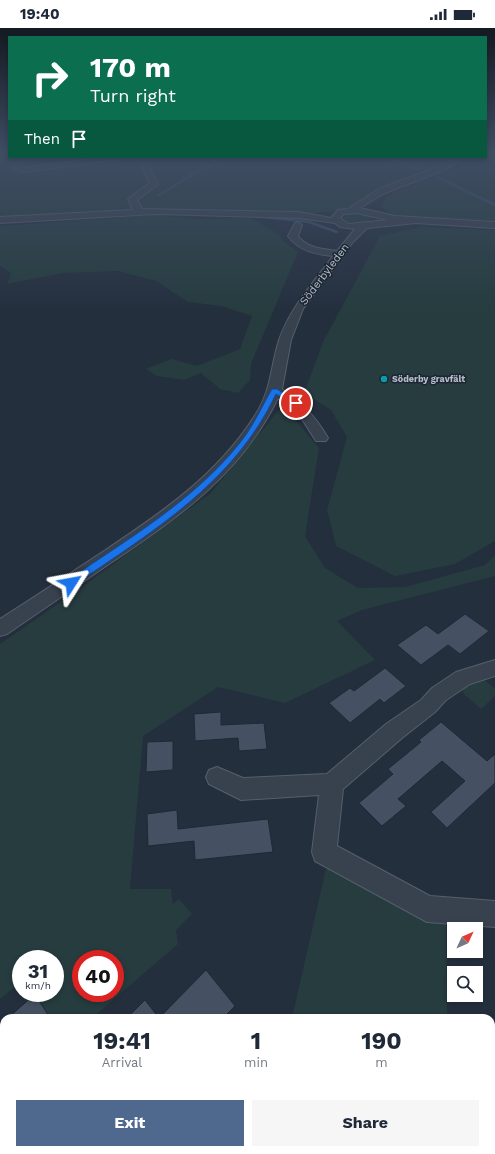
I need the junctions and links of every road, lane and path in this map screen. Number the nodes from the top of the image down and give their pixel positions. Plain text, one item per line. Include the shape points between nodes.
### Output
1 (136, 206) edge
2 (358, 206) edge
3 (371, 206) edge
4 (351, 210) junction
5 (139, 212) junction
6 (341, 212) junction
7 (378, 218) junction
8 (0, 220) edge
9 (340, 222) junction
10 (495, 225) edge
11 (299, 226) junction
12 (363, 227) junction
13 (350, 240) junction
14 (340, 254) junction
15 (275, 390) junction
16 (321, 438) dead end
17 (0, 629) edge
18 (495, 668) edge
19 (217, 778) dead end
20 (332, 784) junction
21 (495, 914) edge

1 - 5 street
2 - 4 street
3 - 7 street
4 - 6 street
4 - 7 street
5 - 8 street
5 - 11 street via 263,210
6 - 9 street via 335,217
6 - 11 street
7 - 10 street
7 - 12 street
9 - 11 street
9 - 12 street
9 - 13 street, Söderbyleden
11 - 14 street via 293,236 304,246
12 - 13 street, Söderbyleden
13 - 14 street, Söderbyleden
14 - 15 street, Söderbyleden via 298,309 285,340
15 - 16 street via 296,403 312,420
15 - 17 street, Söderbyleden via 262,416 242,445 212,480 167,517
18 - 20 street via 463,678 439,694 428,706 394,731
19 - 20 street via 241,790
20 - 21 street via 324,852 427,909

